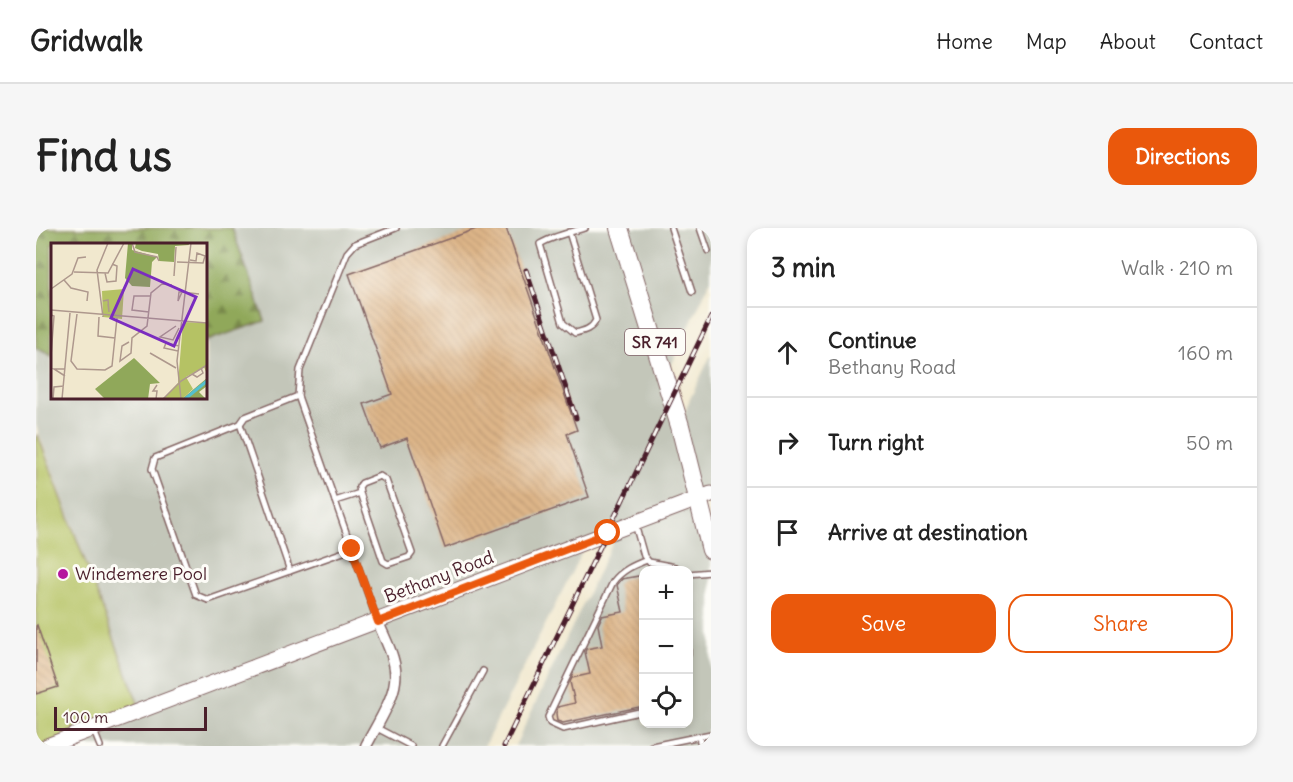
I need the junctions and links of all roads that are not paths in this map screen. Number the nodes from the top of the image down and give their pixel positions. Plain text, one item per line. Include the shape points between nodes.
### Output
1 (396, 228) edge
2 (585, 228) edge
3 (619, 228) edge
4 (671, 228) edge
5 (700, 228) edge
6 (569, 232) junction
7 (708, 251) dead end
8 (692, 292) dead end
9 (298, 396) junction
10 (240, 424) junction
11 (360, 493) junction
12 (705, 496) edge
13 (335, 501) junction
14 (634, 522) junction
15 (352, 549) junction
16 (711, 550) edge
17 (647, 560) junction
18 (670, 566) edge
19 (291, 571) junction
20 (711, 572) edge
21 (693, 574) edge
22 (378, 622) junction
23 (483, 671) dead end
24 (639, 712) edge
25 (375, 727) junction
26 (94, 729) junction
27 (711, 734) edge
28 (699, 737) junction
29 (47, 746) edge
30 (100, 746) edge
31 (366, 746) edge
32 (411, 746) edge
33 (442, 746) edge
34 (652, 746) edge
35 (701, 746) edge

1 - 9 lane via 355,244 346,253 300,370
2 - 6 lane
3 - 12 main road, SR 741 via 688,458
4 - 8 lane
5 - 7 lane
6 - 6 lane via 596,320 585,331 575,333 563,322 540,244
9 - 10 lane via 245,417
9 - 13 lane
10 - 19 lane
10 - 19 lane via 155,458 152,469 196,595 208,600
11 - 11 lane via 383,561 388,564 409,557 412,553 386,480 380,476 362,483
11 - 13 lane
12 - 14 main road, Bethany Road
12 - 16 main road, SR 741
13 - 15 lane
14 - 17 lane
14 - 22 main road, Bethany Road
15 - 19 lane
15 - 22 lane
17 - 18 lane
17 - 24 lane via 618,574 548,717 550,723 563,729
20 - 21 lane
22 - 25 street via 393,659 395,681
22 - 26 main road, Bethany Road
23 - 33 lane
25 - 31 street
25 - 32 lane
26 - 29 main road, Bethany Road
26 - 30 lane
27 - 28 lane
28 - 34 lane
28 - 35 lane

